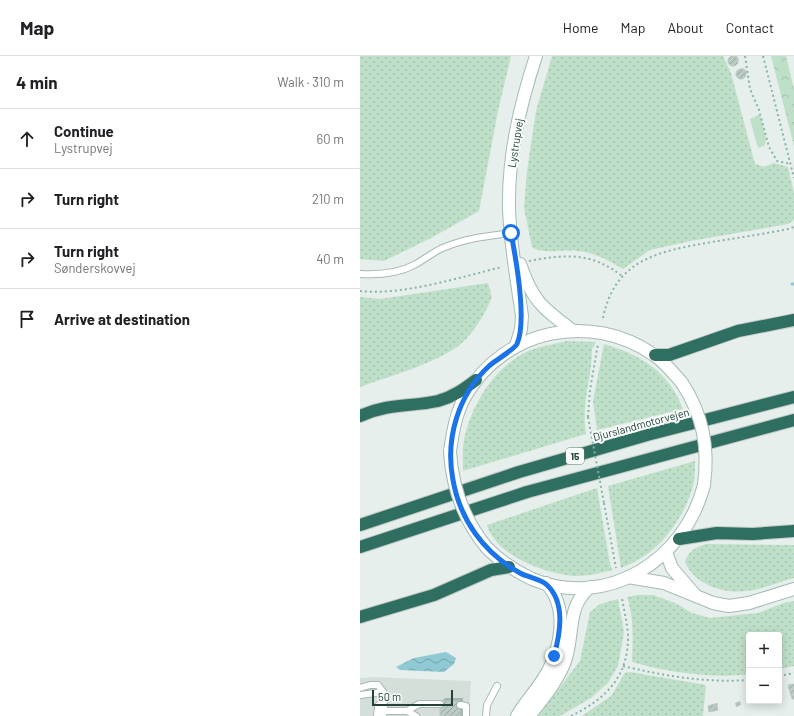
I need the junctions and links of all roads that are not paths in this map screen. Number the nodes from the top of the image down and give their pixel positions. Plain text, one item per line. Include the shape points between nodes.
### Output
1 (536, 56) edge
2 (512, 238) junction
3 (360, 274) edge
4 (794, 320) edge
5 (572, 330) junction
6 (516, 346) junction
7 (655, 355) junction
8 (476, 380) junction
9 (794, 397) edge
10 (360, 416) edge
11 (794, 420) edge
12 (360, 525) edge
13 (794, 531) edge
14 (678, 539) junction
15 (360, 547) edge
16 (666, 552) junction
17 (509, 567) junction
18 (628, 577) junction
19 (546, 583) junction
20 (590, 587) junction
21 (794, 589) edge
22 (698, 598) junction
23 (360, 617) edge
24 (497, 686) dead end
25 (360, 688) edge
26 (384, 692) junction
27 (360, 695) edge
28 (440, 704) dead end
29 (460, 705) dead end
30 (381, 711) edge
31 (407, 711) junction
32 (416, 716) edge
33 (466, 716) edge
34 (486, 716) edge
35 (517, 716) edge
36 (530, 716) edge

1 - 2 street, Lystrupvej via 517,124 510,172
2 - 3 lane via 466,239 443,247 412,266 398,271 380,275
2 - 5 street, Lystrupvej via 534,298 547,312
2 - 6 street, Lystrupvej via 522,316
4 - 7 highway via 738,331 669,355
5 - 6 street via 540,336
5 - 7 street via 616,335
6 - 8 street via 501,355
7 - 14 street, bridge via 682,383 697,410 704,432 704,485 694,514
8 - 10 highway via 452,396 438,401 384,407
8 - 17 street, bridge via 458,414 450,451 453,481 469,524 486,548
9 - 12 highway, Djurslandmotorvejen / 15 via 647,435 520,472
11 - 15 highway, 15 via 527,492
13 - 14 highway via 717,533
14 - 16 street
16 - 18 street via 642,571
16 - 22 street via 672,568
17 - 19 street
17 - 23 highway via 491,570 434,595
18 - 20 street
18 - 22 street via 664,583
19 - 20 street
19 - 35 street via 559,606 559,640 543,679
20 - 36 street via 575,604 570,648 564,665
21 - 22 street via 749,603 729,606
24 - 34 lane via 487,705
25 - 26 lane via 378,685
26 - 27 lane
26 - 30 lane via 386,699
28 - 31 lane via 420,704
29 - 33 lane via 466,706
30 - 31 lane
31 - 32 lane

